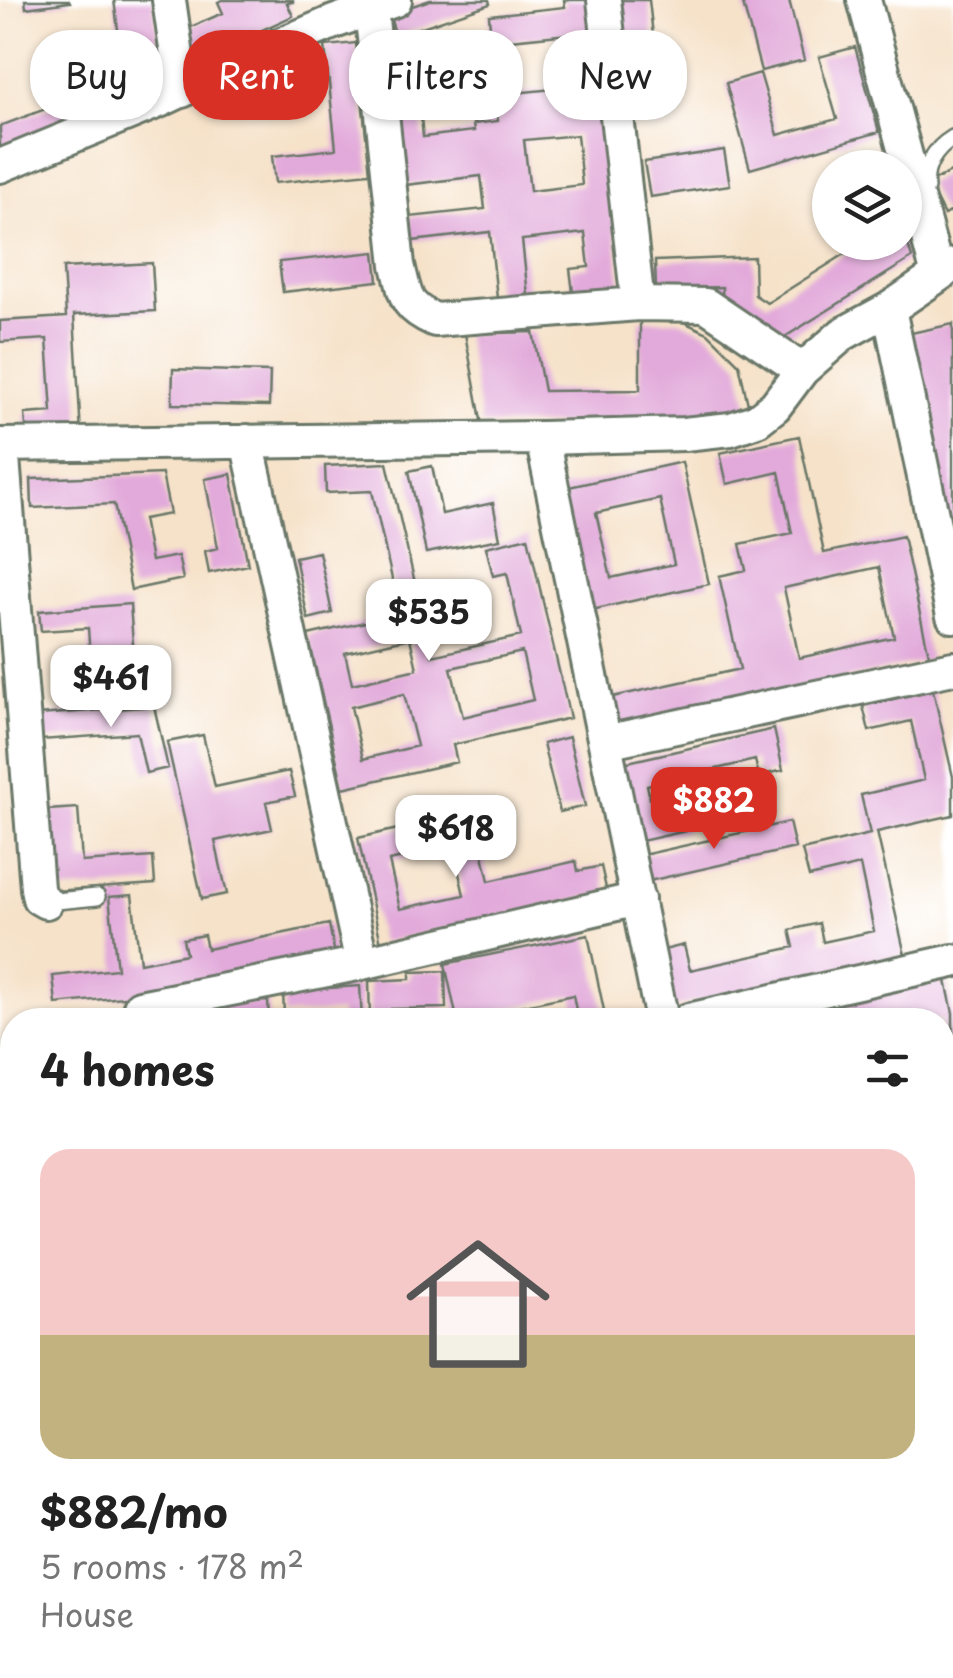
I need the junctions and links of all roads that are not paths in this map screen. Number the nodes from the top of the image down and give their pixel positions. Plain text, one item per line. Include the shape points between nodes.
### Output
1 (169, 0) edge
2 (604, 0) edge
3 (864, 0) edge
4 (379, 3) edge
5 (182, 92) junction
6 (953, 138) edge
7 (0, 166) edge
8 (948, 268) edge
9 (638, 304) junction
10 (890, 309) junction
11 (802, 370) junction
12 (542, 438) junction
13 (247, 440) junction
14 (1, 444) edge
15 (953, 616) edge
16 (953, 668) edge
17 (605, 742) junction
18 (97, 896) dead end
19 (638, 899) junction
20 (46, 902) joint
21 (953, 961) edge
22 (362, 963) junction
23 (195, 1008) edge
24 (660, 1008) edge
25 (742, 1008) edge

1 - 5 street
2 - 9 street
3 - 8 street
4 - 5 street
4 - 9 street via 398,265 415,311 435,320
5 - 7 street
6 - 8 lane via 934,154 925,180
8 - 10 street
9 - 11 street via 706,304
10 - 11 street via 844,334
10 - 15 street
11 - 12 street via 775,406 731,429
12 - 13 street
12 - 17 street
13 - 14 street
13 - 22 street
14 - 20 street via 37,888
16 - 17 street
17 - 19 street
18 - 20 lane
19 - 22 street
19 - 24 street
21 - 25 street
22 - 23 street

